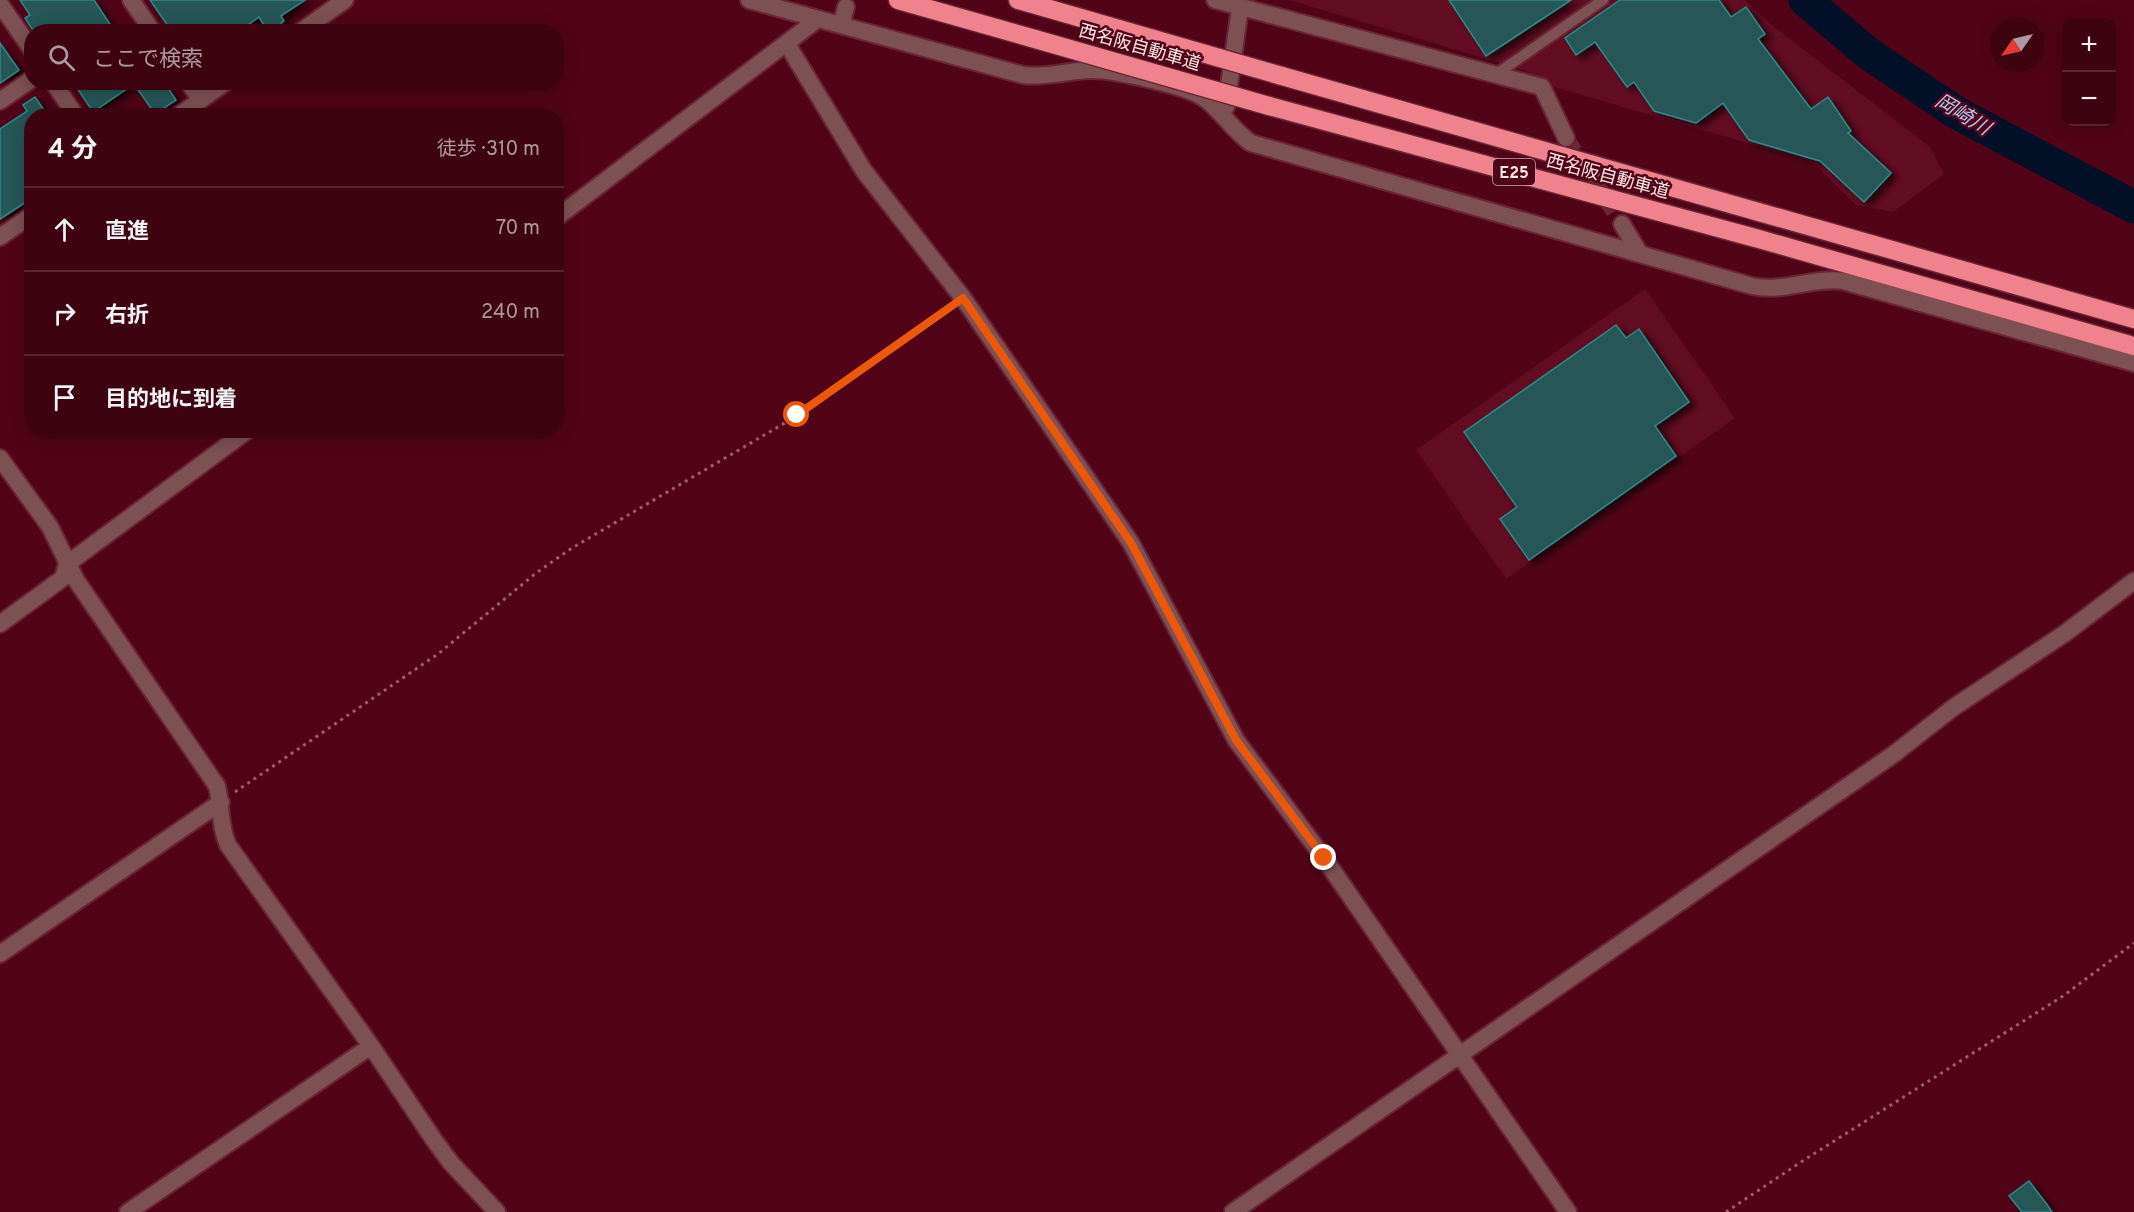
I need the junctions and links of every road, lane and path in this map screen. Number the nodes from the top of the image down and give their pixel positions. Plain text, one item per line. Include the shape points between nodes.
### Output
1 (131, 0) edge
2 (345, 0) edge
3 (749, 0) edge
4 (898, 0) edge
5 (1018, 0) edge
6 (1215, 0) edge
7 (1603, 0) edge
8 (0, 4) edge
9 (846, 7) dead end
10 (1240, 8) junction
11 (818, 19) junction
12 (148, 24) edge
13 (311, 24) edge
14 (841, 25) junction
15 (24, 39) edge
16 (787, 44) junction
17 (1493, 76) junction
18 (24, 84) edge
19 (58, 90) edge
20 (194, 90) edge
21 (215, 90) edge
22 (201, 100) junction
23 (0, 101) edge
24 (71, 108) edge
25 (190, 108) edge
26 (1225, 120) junction
27 (1566, 138) tunnel mouth
28 (564, 212) edge
29 (24, 220) edge
30 (1622, 224) tunnel mouth
31 (0, 237) edge
32 (1640, 254) junction
33 (963, 298) junction
34 (2134, 319) edge
35 (2134, 346) edge
36 (2134, 363) edge
37 (237, 438) edge
38 (0, 458) edge
39 (66, 564) junction
40 (2134, 581) edge
41 (0, 624) edge
42 (221, 802) junction
43 (2134, 943) edge
44 (0, 954) edge
45 (371, 1046) junction
46 (1459, 1055) junction
47 (128, 1212) edge
48 (498, 1212) edge
49 (1233, 1212) edge
50 (1569, 1212) edge
51 (1726, 1212) edge

1 - 12 street
2 - 13 street
3 - 11 street
4 - 35 highway, 西名阪自動車道 / E25, bridge
5 - 34 highway, 西名阪自動車道 / E25, bridge
6 - 10 street
7 - 17 lane
8 - 15 street
9 - 14 street
10 - 17 street
10 - 26 street
11 - 14 street
11 - 16 street
14 - 26 street via 1023,75 1110,71 1190,91 1203,97
16 - 28 street
16 - 33 street via 864,171
17 - 27 street via 1542,87
18 - 23 street
19 - 24 street
20 - 22 street
21 - 22 street
22 - 25 street
26 - 32 street via 1251,142
29 - 31 street
30 - 32 street
32 - 36 street via 1767,290 1828,279 1843,281
33 - 42 path via 812,406 572,548 438,654
33 - 46 street via 1131,543 1236,740 1324,858
37 - 39 street
38 - 39 street via 50,527
39 - 41 street via 63,578
39 - 42 street via 210,775
40 - 46 street via 2064,634 1954,707 1894,754
42 - 44 street
42 - 45 street via 222,832 228,845
43 - 51 path via 2054,1002
45 - 47 street
45 - 48 street via 451,1163
46 - 49 street
46 - 50 street

